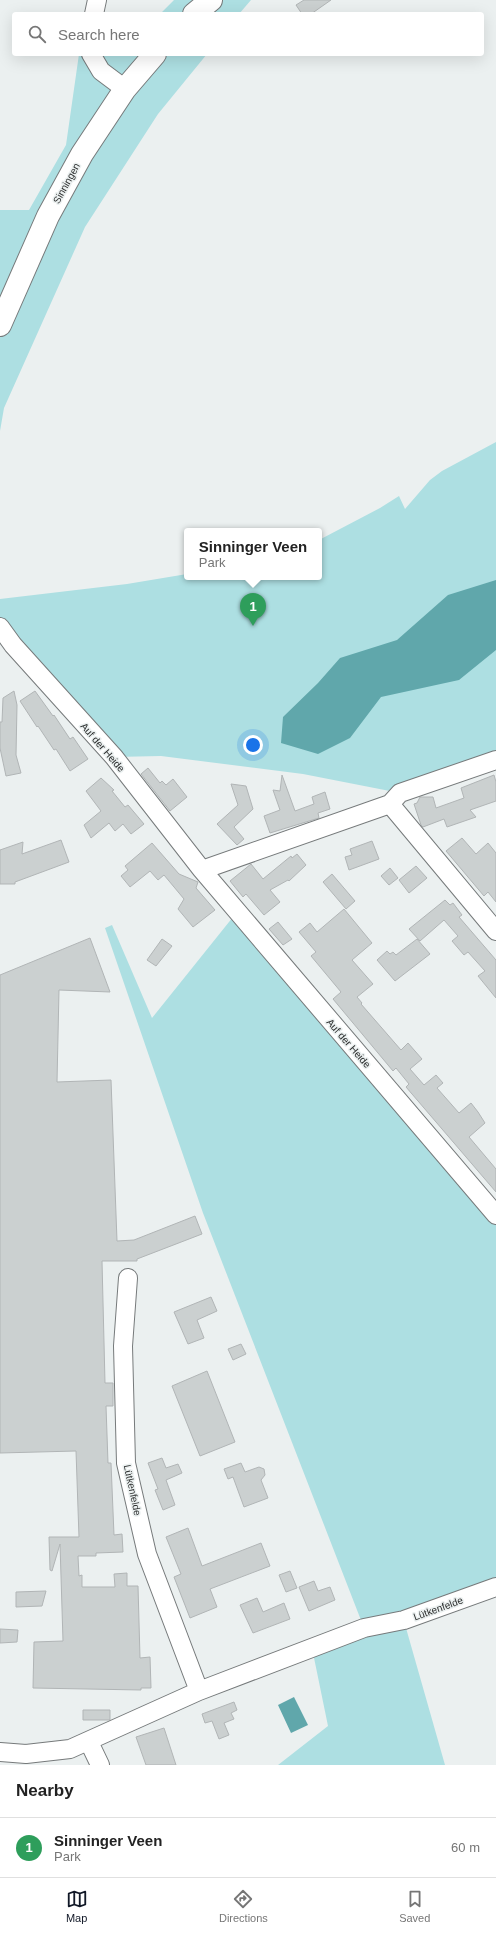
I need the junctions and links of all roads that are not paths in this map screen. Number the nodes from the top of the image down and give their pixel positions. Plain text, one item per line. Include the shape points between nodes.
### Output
1 (97, 0) edge
2 (211, 0) edge
3 (94, 12) edge
4 (196, 12) edge
5 (92, 56) edge
6 (153, 56) edge
7 (125, 89) junction
8 (0, 325) edge
9 (0, 627) edge
10 (496, 760) edge
11 (390, 804) junction
12 (202, 870) junction
13 (496, 931) edge
14 (496, 1215) edge
15 (128, 1278) dead end
16 (496, 1587) edge
17 (199, 1691) junction
18 (89, 1742) junction
19 (0, 1752) edge
20 (100, 1765) edge

1 - 3 street
2 - 4 main road
5 - 7 street via 101,71
6 - 7 main road, Sinningen
7 - 8 main road, Sinningen via 82,154 48,216
9 - 12 street, Auf der Heide via 13,645 114,757
10 - 11 street via 400,793
11 - 12 street
11 - 13 street
12 - 14 street, Auf der Heide
15 - 17 street, Lütkenfelde via 123,1346 126,1463 147,1554
16 - 17 street, Lütkenfelde via 404,1620 364,1628
17 - 18 street, Lütkenfelde
18 - 19 street, Lütkenfelde via 70,1749 26,1754
18 - 20 street

